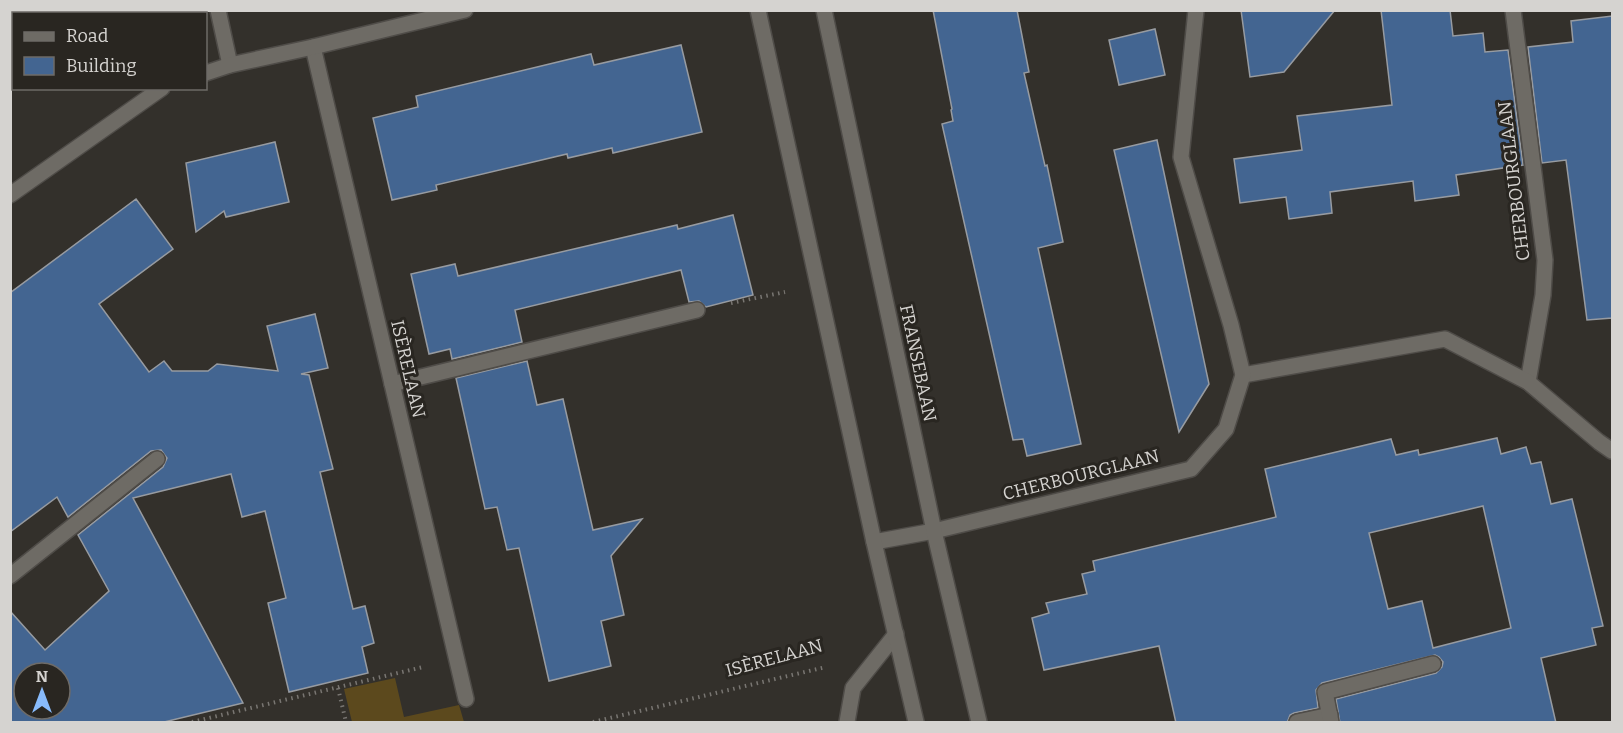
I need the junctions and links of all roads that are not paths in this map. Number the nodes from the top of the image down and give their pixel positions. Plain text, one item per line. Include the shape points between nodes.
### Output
1 (218, 10) edge
2 (465, 10) edge
3 (758, 10) edge
4 (824, 10) edge
5 (1196, 10) edge
6 (1512, 10) edge
7 (313, 47) junction
8 (230, 65) junction
9 (207, 73) edge
10 (159, 90) edge
11 (10, 195) edge
12 (698, 310) road end
13 (1243, 375) junction
14 (1528, 382) junction
15 (392, 384) junction
16 (1612, 451) edge
17 (157, 459) dead end
18 (933, 531) junction
19 (874, 542) junction
20 (10, 576) edge
21 (896, 634) junction
22 (1432, 664) dead end
23 (466, 699) dead end
24 (1330, 719) edge
25 (847, 723) edge
26 (916, 723) edge
27 (979, 723) edge
28 (1297, 723) edge

1 - 8 street
2 - 7 street
3 - 19 street
4 - 18 street, FRANSEBAAN
5 - 13 street via 1181,157
6 - 14 street, CHERBOURGLAAN via 1545,260
7 - 8 street
7 - 15 street, ISÈRELAAN
8 - 9 street
10 - 11 street
12 - 15 street
13 - 14 street via 1445,339
13 - 18 street, CHERBOURGLAAN via 1226,429 1191,468
14 - 16 street
15 - 23 street, ISÈRELAAN
17 - 20 street
18 - 19 street, CHERBOURGLAAN
18 - 27 street, FRANSEBAAN
19 - 21 street
21 - 25 street via 854,688
21 - 26 street
22 - 24 street via 1325,692
24 - 28 street

